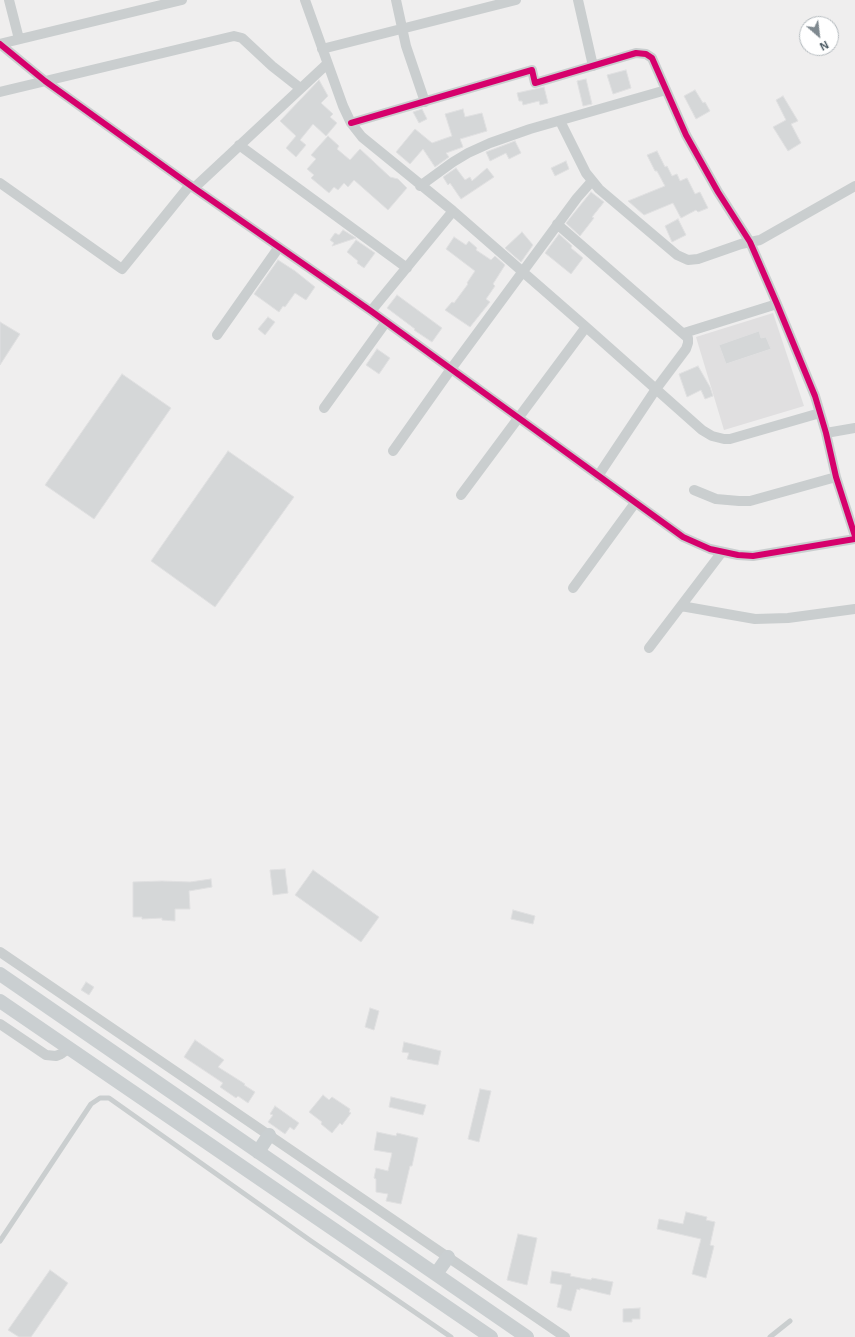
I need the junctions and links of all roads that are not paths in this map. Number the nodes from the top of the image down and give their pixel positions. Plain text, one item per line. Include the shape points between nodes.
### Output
1 (9, 0) edge
2 (182, 0) edge
3 (305, 0) edge
4 (396, 0) edge
5 (516, 0) edge
6 (578, 0) edge
7 (402, 28) junction
8 (20, 39) junction
9 (0, 44) edge
10 (322, 49) junction
11 (327, 64) junction
12 (593, 66) junction
13 (45, 81) junction
14 (300, 88) junction
15 (666, 90) junction
16 (0, 92) edge
17 (425, 102) junction
18 (560, 121) junction
19 (351, 123) junction
20 (239, 145) junction
21 (592, 181) junction
22 (0, 184) edge
23 (420, 186) junction
24 (855, 186) edge
25 (192, 187) junction
26 (452, 212) junction
27 (557, 224) junction
28 (750, 242) junction
29 (279, 247) junction
30 (407, 268) junction
31 (522, 272) junction
32 (777, 304) junction
33 (371, 311) junction
34 (386, 322) junction
35 (586, 327) junction
36 (684, 333) junction
37 (216, 335) dead end
38 (451, 369) junction
39 (656, 389) junction
40 (324, 408) dead end
41 (820, 413) junction
42 (519, 418) junction
43 (855, 428) edge
44 (826, 433) junction
45 (393, 452) dead end
46 (598, 476) junction
47 (836, 477) junction
48 (694, 490) dead end
49 (461, 495) dead end
50 (635, 503) junction
51 (855, 536) edge
52 (855, 539) edge
53 (722, 552) junction
54 (573, 588) dead end
55 (681, 606) junction
56 (855, 609) edge
57 (649, 648) dead end
58 (0, 952) edge
59 (0, 974) edge
60 (0, 1001) edge
61 (0, 1024) edge
62 (70, 1048) junction
63 (269, 1135) junction
64 (258, 1152) junction
65 (0, 1241) edge
66 (448, 1257) junction
67 (436, 1274) junction
68 (790, 1321) dead end
69 (451, 1337) edge
70 (491, 1337) edge
71 (527, 1337) edge
72 (565, 1337) edge
73 (770, 1337) edge

1 - 8 street
2 - 8 street
3 - 10 street
4 - 7 street
5 - 7 street
6 - 12 street
7 - 10 street
7 - 17 street
8 - 9 street
9 - 13 street
10 - 11 street
11 - 14 street
11 - 19 street
12 - 15 street via 636,53 646,54 654,61
12 - 17 street via 535,83 532,70
13 - 14 street via 234,36 242,38
13 - 16 street
13 - 25 street
14 - 20 street
15 - 18 street
15 - 28 street via 702,165
17 - 19 street
18 - 21 street via 580,163
18 - 23 street via 478,148
19 - 23 street via 369,144
20 - 25 street
20 - 30 street
21 - 27 street
21 - 28 street via 684,259 698,259
22 - 25 street via 122,268
23 - 26 street
24 - 28 street via 760,240
25 - 29 street
26 - 30 street
26 - 31 street
27 - 31 street
27 - 36 street
28 - 32 street
29 - 33 street
29 - 37 street
30 - 33 street
31 - 35 street
31 - 38 street
32 - 36 street
32 - 41 street
33 - 34 street
34 - 38 street
34 - 40 street
35 - 39 street
35 - 42 street
36 - 39 street via 688,338 686,349
38 - 42 street
38 - 45 street
39 - 41 street via 707,434 724,439
39 - 46 street
41 - 44 street
42 - 46 street
42 - 49 street
43 - 44 street
44 - 47 street
46 - 50 street
47 - 48 street via 750,500 716,499
47 - 51 street
50 - 53 street via 683,537
50 - 54 street
52 - 53 street via 752,556
53 - 55 street
55 - 56 street via 755,619 788,618
55 - 57 street
58 - 63 street
59 - 64 main road
60 - 62 main road
61 - 62 street via 46,1055 56,1056
62 - 70 main road
63 - 64 main road
63 - 66 street
64 - 67 main road
65 - 69 lane via 91,1104 100,1098 109,1098 311,1242
66 - 67 main road
66 - 72 street
67 - 71 main road
68 - 73 lane

